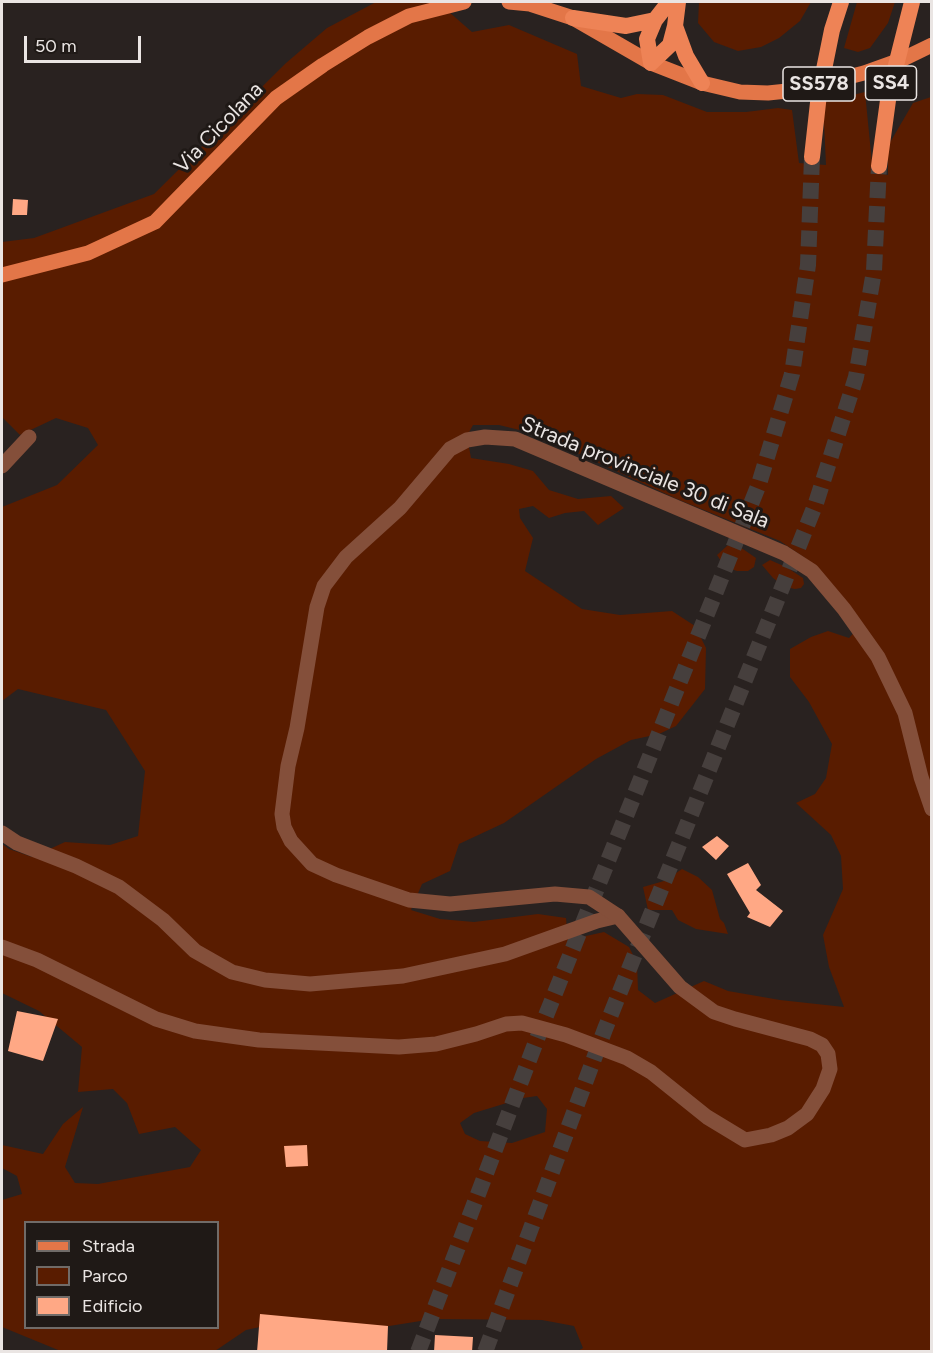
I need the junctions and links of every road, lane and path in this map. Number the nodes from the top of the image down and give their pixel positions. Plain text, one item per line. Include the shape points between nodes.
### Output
1 (464, 2) edge
2 (508, 2) edge
3 (669, 2) edge
4 (678, 2) edge
5 (841, 2) edge
6 (912, 2) edge
7 (573, 18) junction
8 (655, 20) junction
9 (675, 26) junction
10 (932, 45) edge
11 (651, 63) junction
12 (702, 83) junction
13 (812, 157) tunnel mouth
14 (879, 166) tunnel mouth
15 (2, 275) edge
16 (29, 437) dead end
17 (2, 466) edge
18 (932, 809) edge
19 (2, 833) edge
20 (618, 916) junction
21 (2, 947) edge

1 - 15 main road, Via Cicolana via 409,16 323,64 276,98 155,222 87,253
2 - 7 main road via 530,4
3 - 8 highway
4 - 9 highway
5 - 13 highway, bridge via 819,94
6 - 14 highway, SS4, bridge via 889,93
7 - 8 highway via 626,26
7 - 11 main road
8 - 11 highway via 647,39
9 - 11 highway via 670,45
9 - 12 highway
10 - 12 main road, SS578 via 864,73 797,90 740,92
11 - 12 main road, SS578
16 - 17 street
18 - 20 street, Strada provinciale 30 di Sala via 905,713 882,667 844,609 812,571 784,553 515,439 467,440 450,449 400,508 345,557 324,586 288,766 284,827 299,852 312,864 409,900 450,904 574,895 589,897
19 - 20 street via 119,887 163,920 195,951 232,972 265,980 310,984 404,976 505,954
20 - 21 street, Strada provinciale 30 di Sala via 680,987 714,1012 822,1045 830,1069 807,1114 788,1128 745,1140 707,1118 651,1072 627,1058 522,1023 436,1044 399,1047 259,1040 195,1031 156,1019 37,960

